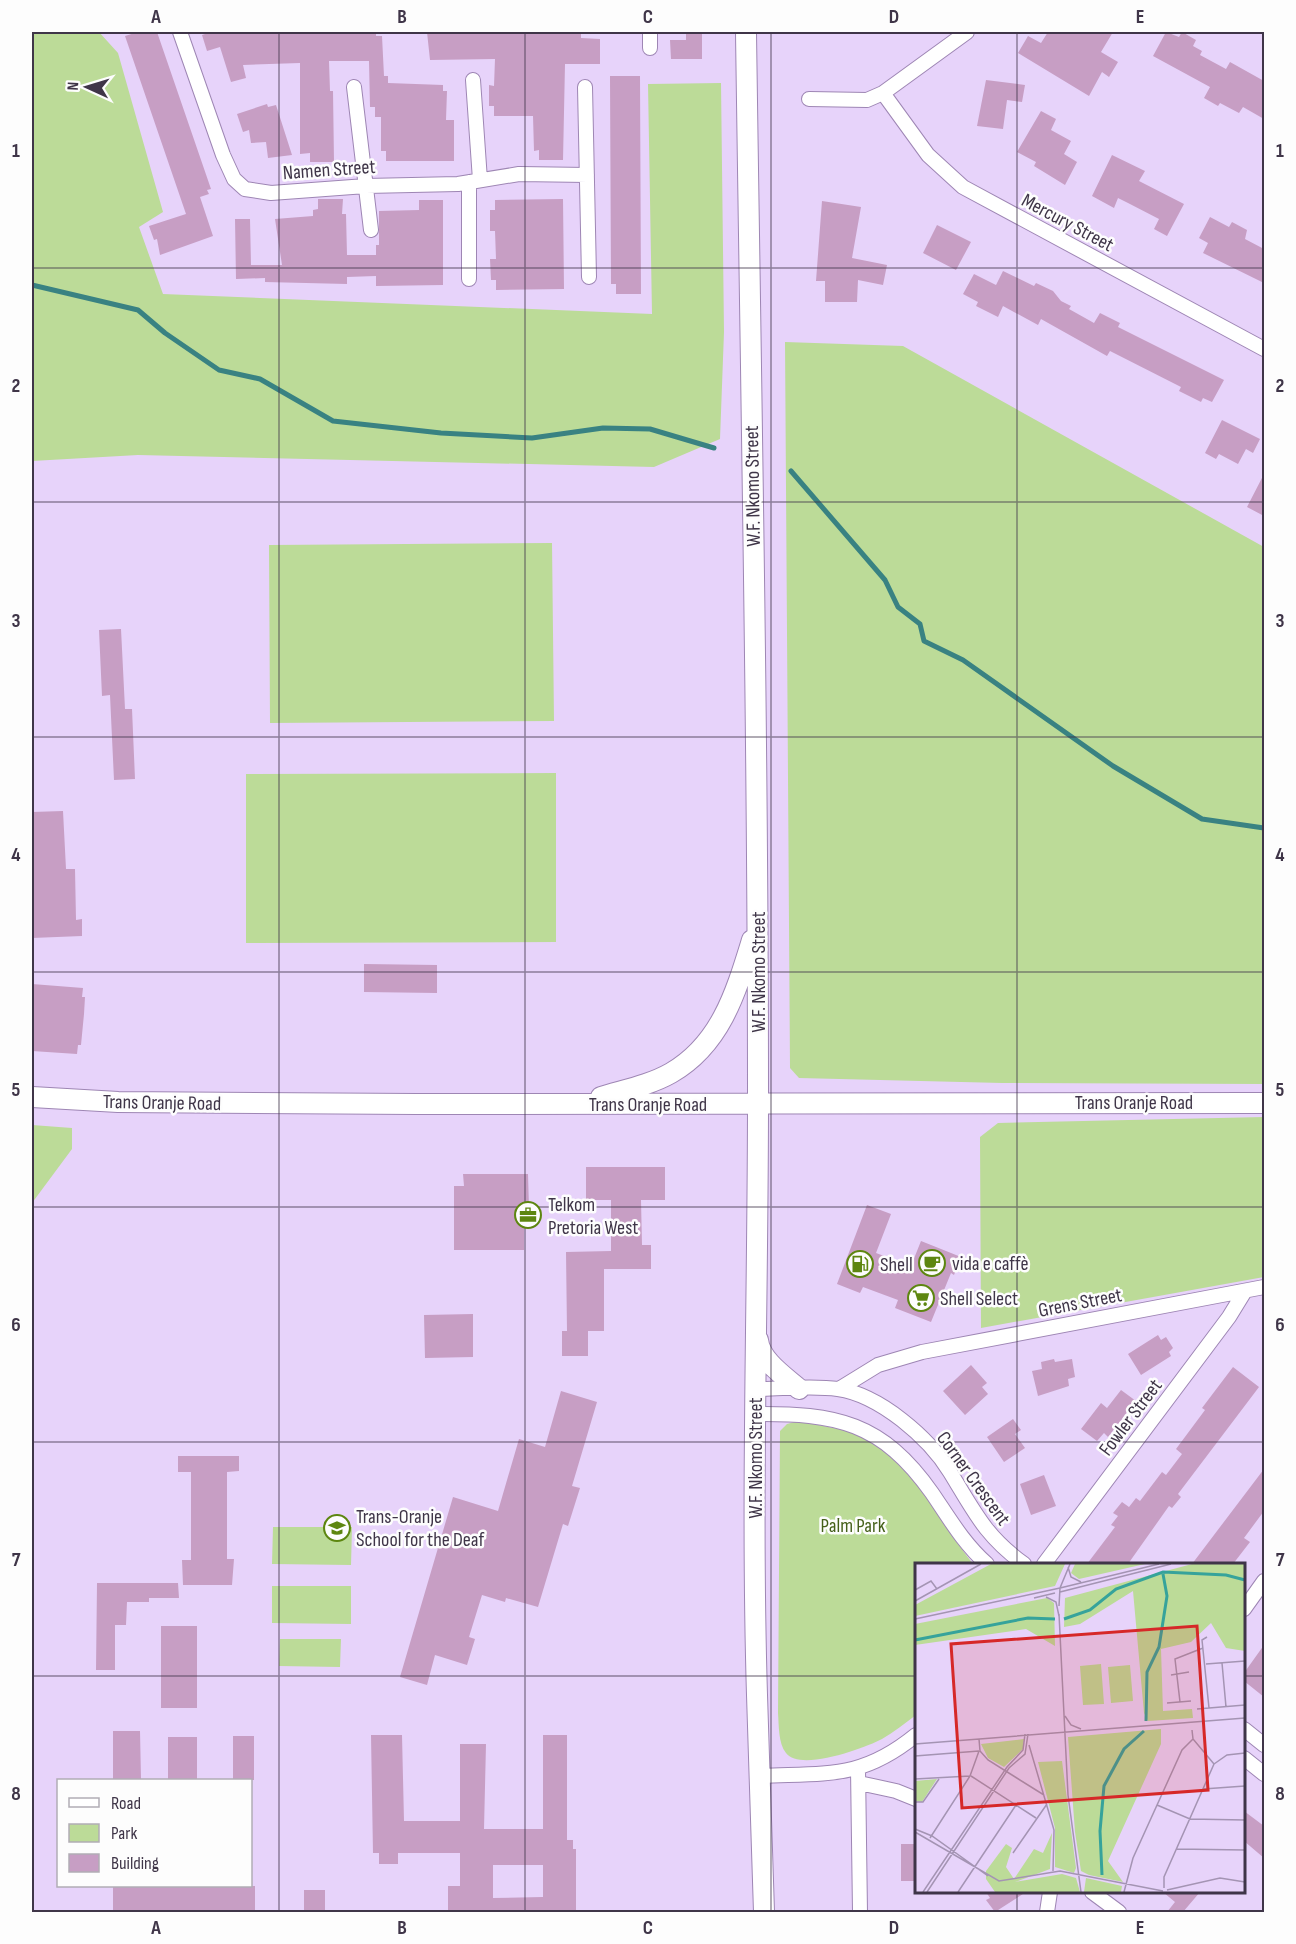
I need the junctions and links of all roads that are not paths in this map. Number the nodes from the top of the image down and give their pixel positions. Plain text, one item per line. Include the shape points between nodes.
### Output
1 (180, 32) edge
2 (650, 32) edge
3 (746, 32) edge
4 (967, 32) edge
5 (650, 48) dead end
6 (473, 80) dead end
7 (354, 87) dead end
8 (585, 87) dead end
9 (883, 93) junction
10 (809, 99) dead end
11 (587, 175) junction
12 (475, 181) junction
13 (366, 186) junction
14 (371, 230) dead end
15 (589, 277) dead end
16 (469, 279) dead end
17 (1264, 349) edge
18 (758, 919) junction
19 (32, 1097) edge
20 (758, 1103) junction
21 (1264, 1103) edge
22 (579, 1104) junction
23 (1264, 1287) edge
24 (1245, 1291) junction
25 (757, 1334) junction
26 (755, 1389) junction
27 (799, 1389) junction
28 (839, 1389) junction
29 (754, 1414) junction
30 (986, 1563) edge
31 (1023, 1563) edge
32 (1045, 1563) edge
33 (1264, 1581) edge
34 (1245, 1608) edge
35 (1245, 1730) edge
36 (915, 1736) edge
37 (1264, 1745) edge
38 (1245, 1759) edge
39 (1264, 1774) edge
40 (762, 1776) junction
41 (859, 1776) junction
42 (915, 1799) edge
43 (1050, 1893) edge
44 (1093, 1893) edge
45 (764, 1912) edge
46 (860, 1912) edge
47 (1047, 1912) edge
48 (1119, 1912) edge

1 - 13 street, Namen Street via 223,156 239,185 271,193
2 - 5 street
3 - 18 main road, W.F. Nkomo Street
4 - 9 street
6 - 12 street
7 - 13 street
8 - 11 street
9 - 10 street via 867,100
9 - 17 street, Mercury Street via 928,155 963,187
11 - 12 street, Namen Street via 519,174
11 - 15 street
12 - 13 street, Namen Street
12 - 16 street
13 - 14 street
18 - 20 main road, W.F. Nkomo Street
18 - 22 main road via 724,1019 692,1059 670,1074
19 - 22 main road, Trans Oranje Road via 130,1102
20 - 21 main road, Trans Oranje Road
20 - 22 main road, Trans Oranje Road
20 - 25 main road, W.F. Nkomo Street
23 - 24 street, Grens Street
24 - 28 street, Grens Street via 922,1352 878,1365
24 - 32 street, Fowler Street
25 - 26 main road, W.F. Nkomo Street
25 - 27 main road via 759,1349
26 - 27 street, Corner Crescent
26 - 29 main road, W.F. Nkomo Street
27 - 28 street, Corner Crescent
28 - 31 street, Corner Crescent via 884,1408 907,1424 949,1470 993,1539
29 - 30 street via 826,1417 875,1435 916,1472 961,1537
29 - 40 main road, W.F. Nkomo Street via 757,1697
33 - 34 street
35 - 37 street
36 - 41 street
38 - 39 street
40 - 41 street
40 - 45 main road, W.F. Nkomo Street
41 - 42 street
41 - 46 street
43 - 47 street
44 - 48 street

